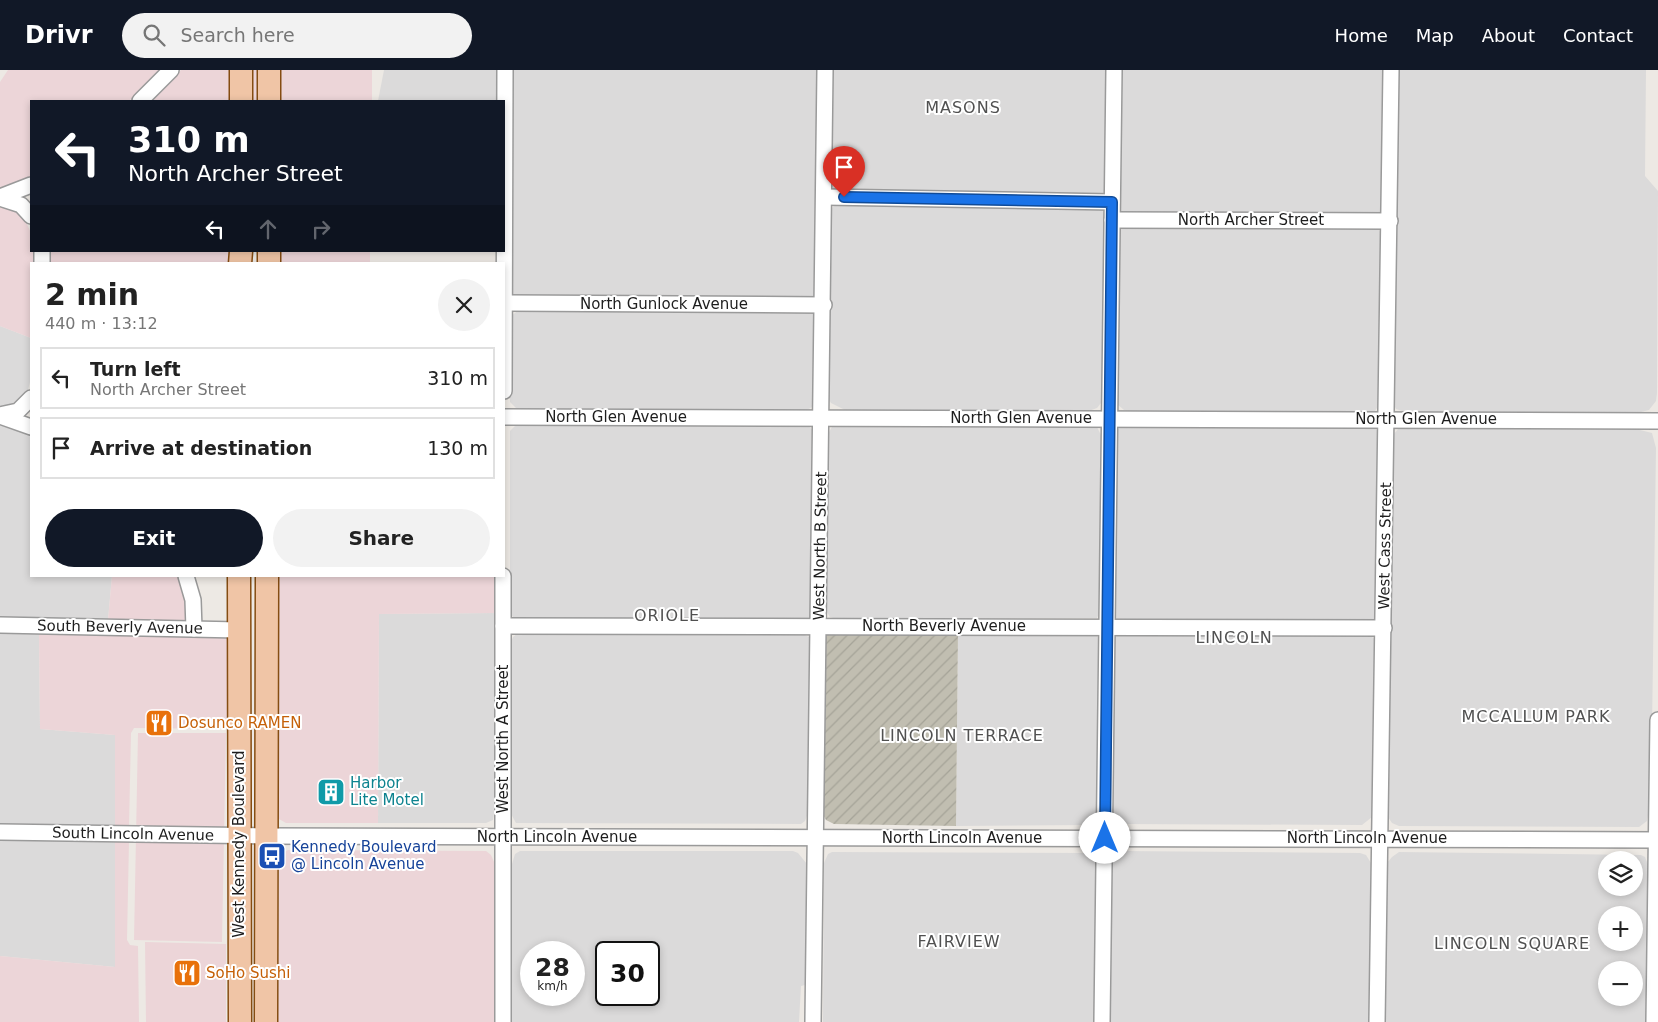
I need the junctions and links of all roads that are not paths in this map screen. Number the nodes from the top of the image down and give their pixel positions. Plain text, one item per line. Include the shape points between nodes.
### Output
1 (171, 70) edge
2 (241, 70) edge
3 (269, 70) edge
4 (505, 70) edge
5 (825, 70) edge
6 (1114, 70) edge
7 (1391, 70) edge
8 (141, 100) edge
9 (241, 100) edge
10 (269, 100) edge
11 (30, 185) edge
12 (825, 197) junction
13 (0, 198) edge
14 (1112, 202) junction
15 (30, 215) edge
16 (1112, 220) junction
17 (1390, 221) junction
18 (505, 303) joint
19 (824, 305) junction
20 (30, 399) edge
21 (0, 416) edge
22 (505, 417) edge
23 (822, 418) junction
24 (1109, 418) junction
25 (1388, 418) junction
26 (1658, 421) edge
27 (30, 427) edge
28 (186, 577) edge
29 (239, 577) edge
30 (267, 577) edge
31 (503, 577) edge
32 (0, 625) edge
33 (503, 626) junction
34 (818, 627) junction
35 (1106, 628) junction
36 (1384, 628) junction
37 (194, 629) junction
38 (239, 630) junction
39 (1658, 720) edge
40 (0, 832) edge
41 (239, 836) junction
42 (266, 836) junction
43 (503, 837) junction
44 (816, 838) junction
45 (1105, 838) junction
46 (1381, 838) junction
47 (1657, 840) edge
48 (240, 1022) edge
49 (266, 1022) edge
50 (503, 1022) edge
51 (813, 1022) edge
52 (1102, 1022) edge
53 (1377, 1022) edge
54 (1654, 1022) edge

1 - 8 street
2 - 9 main road
3 - 10 main road
4 - 18 street
5 - 12 street, West North B Street
6 - 14 street
7 - 17 street, West Cass Street
11 - 13 street
12 - 14 street
12 - 19 street, West North B Street
13 - 15 street via 21,205
14 - 16 street
16 - 17 street, North Archer Street
16 - 24 street
17 - 25 street, West Cass Street
18 - 19 street, North Gunlock Avenue
19 - 23 street, West North B Street
20 - 21 street via 18,411
21 - 27 street
22 - 23 street, North Glen Avenue
23 - 24 street, North Glen Avenue
23 - 34 street, West North B Street
24 - 25 street, North Glen Avenue
24 - 35 street
25 - 26 street, North Glen Avenue
25 - 36 street, West Cass Street
28 - 37 street via 193,600
29 - 38 main road, West Kennedy Boulevard
30 - 42 main road, West Kennedy Boulevard
31 - 33 street, West North A Street
32 - 37 street, South Beverly Avenue
33 - 34 street, North Beverly Avenue
33 - 43 street, West North A Street
34 - 35 street, North Beverly Avenue
34 - 44 street, West North B Street
35 - 36 street, North Beverly Avenue
35 - 45 street
36 - 46 street, West Cass Street
37 - 38 street, South Beverly Avenue
38 - 41 main road, West Kennedy Boulevard
39 - 47 street
40 - 41 street, South Lincoln Avenue
41 - 42 street, South Lincoln Avenue
41 - 48 main road, West Kennedy Boulevard
42 - 43 street, North Lincoln Avenue
42 - 49 main road, West Kennedy Boulevard
43 - 44 street, North Lincoln Avenue
43 - 50 street, West North A Street
44 - 45 street, North Lincoln Avenue
44 - 51 street, West North B Street
45 - 46 street, North Lincoln Avenue
45 - 52 street
46 - 47 street, North Lincoln Avenue
46 - 53 street, West Cass Street
47 - 54 street

